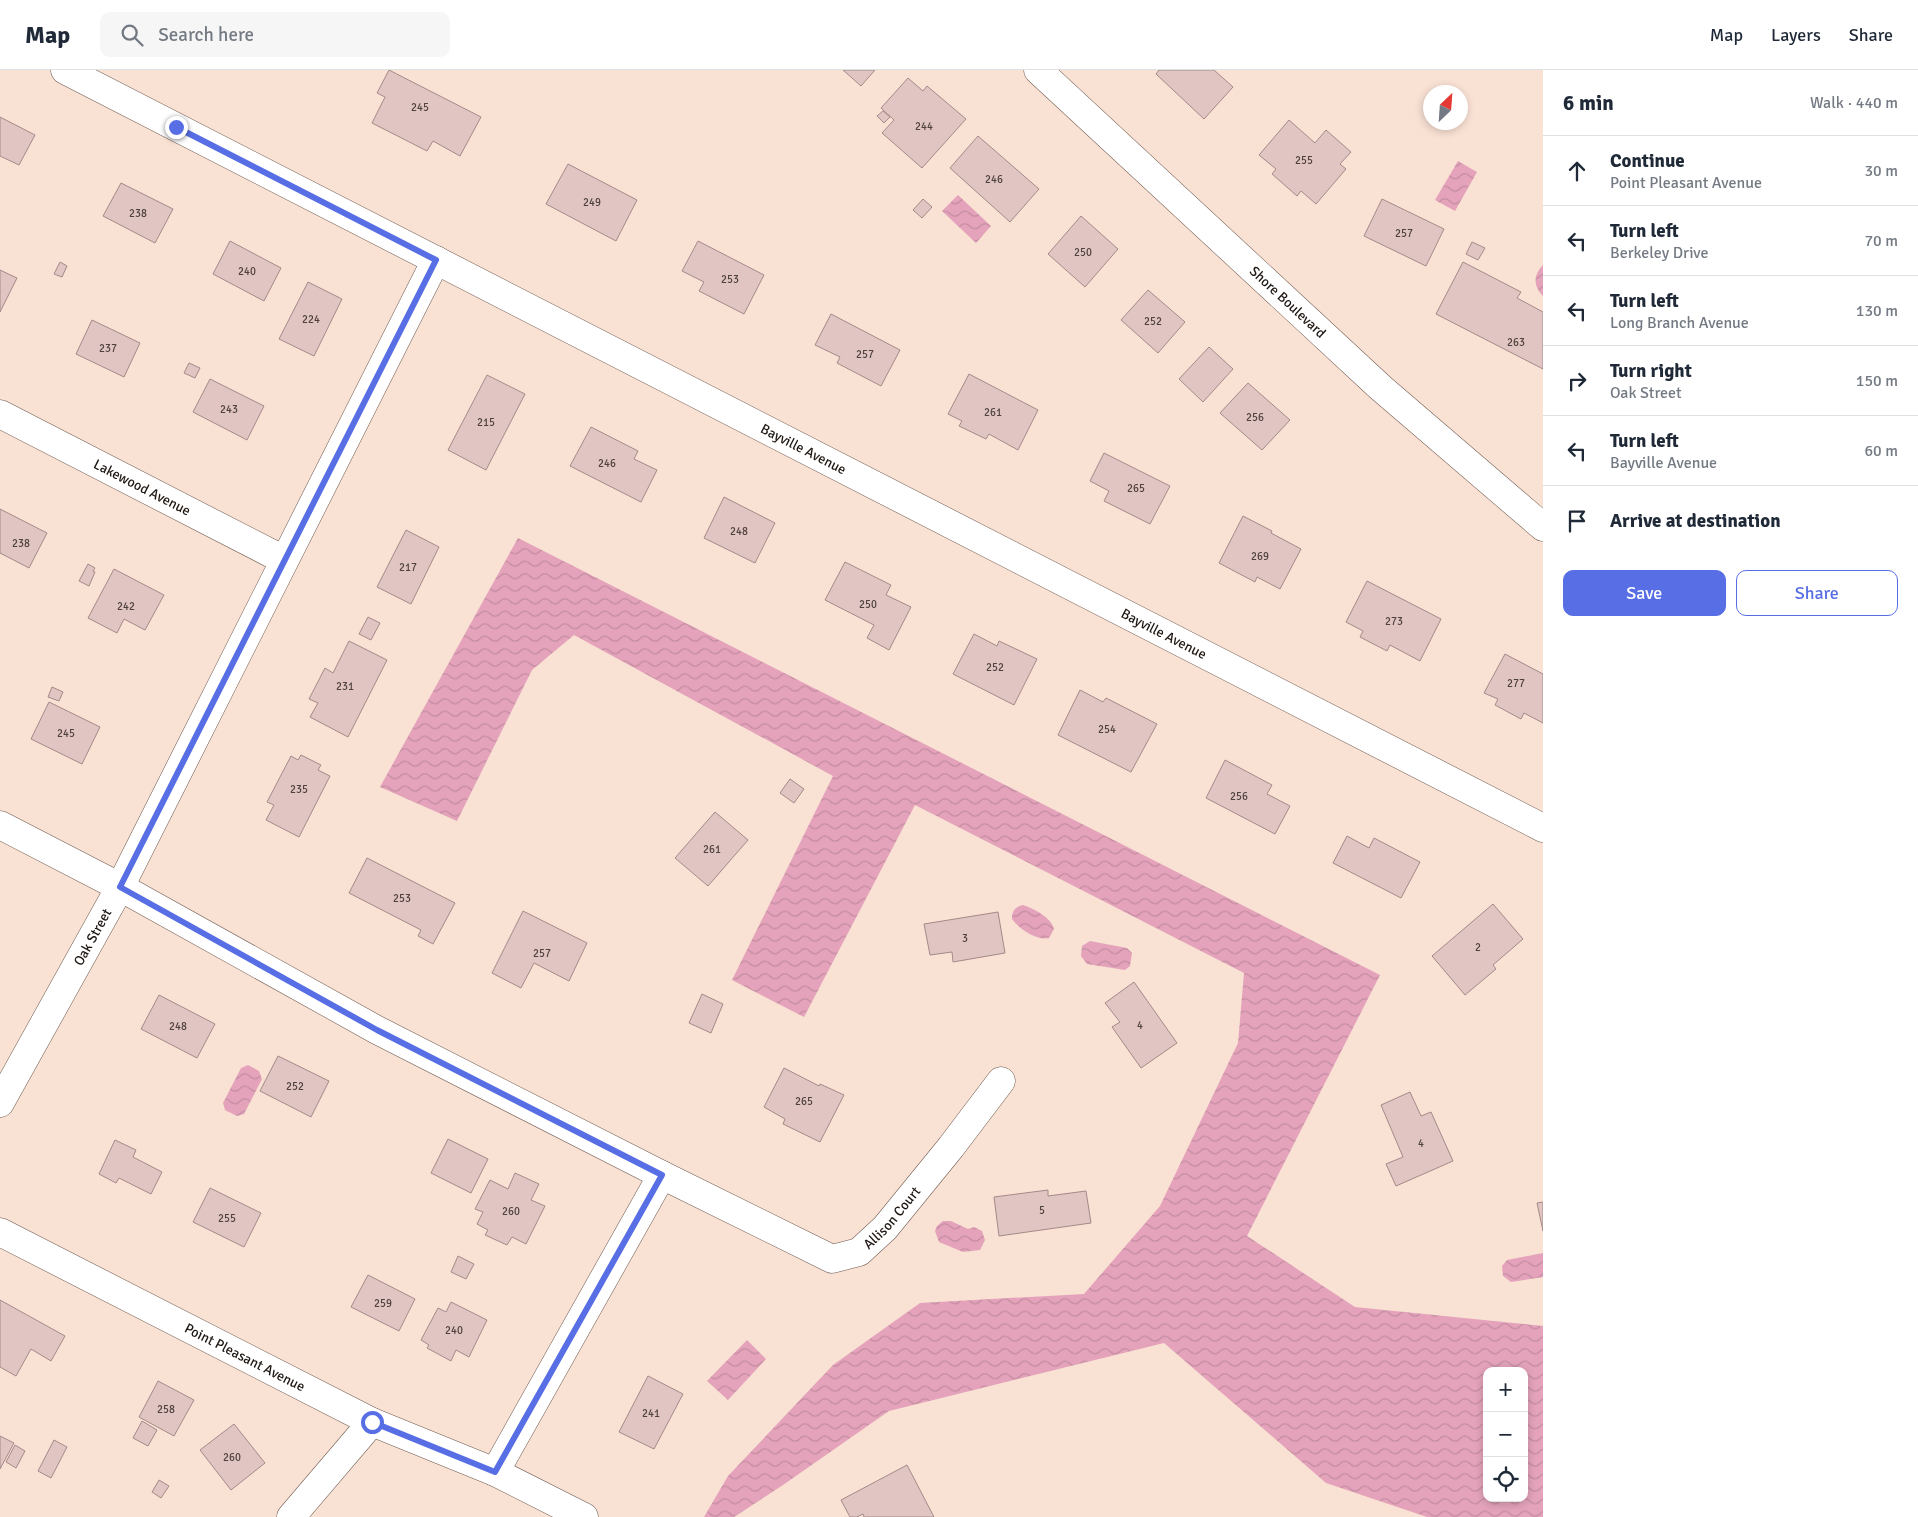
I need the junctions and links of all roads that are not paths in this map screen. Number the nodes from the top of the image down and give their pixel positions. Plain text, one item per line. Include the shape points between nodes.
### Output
1 (65, 70) edge
2 (1038, 70) edge
3 (436, 260) junction
4 (0, 414) edge
5 (1543, 527) edge
6 (284, 560) junction
7 (0, 825) edge
8 (1543, 828) edge
9 (120, 887) junction
10 (1001, 1081) dead end
11 (0, 1103) edge
12 (662, 1175) junction
13 (0, 1232) edge
14 (372, 1422) junction
15 (495, 1472) junction
16 (291, 1517) edge
17 (584, 1517) edge

1 - 3 street, Bayville Avenue
2 - 5 street, Shore Boulevard via 1381,388
3 - 6 street, Oak Street
3 - 8 street, Bayville Avenue
4 - 6 street, Lakewood Avenue
6 - 9 street, Oak Street
7 - 9 street, Allison Court
9 - 11 street, Oak Street
9 - 12 street, Allison Court via 377,1030
10 - 12 street, Allison Court via 885,1228 859,1252 832,1259
12 - 15 street
13 - 14 street, Point Pleasant Avenue
14 - 15 street, Point Pleasant Avenue
14 - 16 street
15 - 17 street, Point Pleasant Avenue

